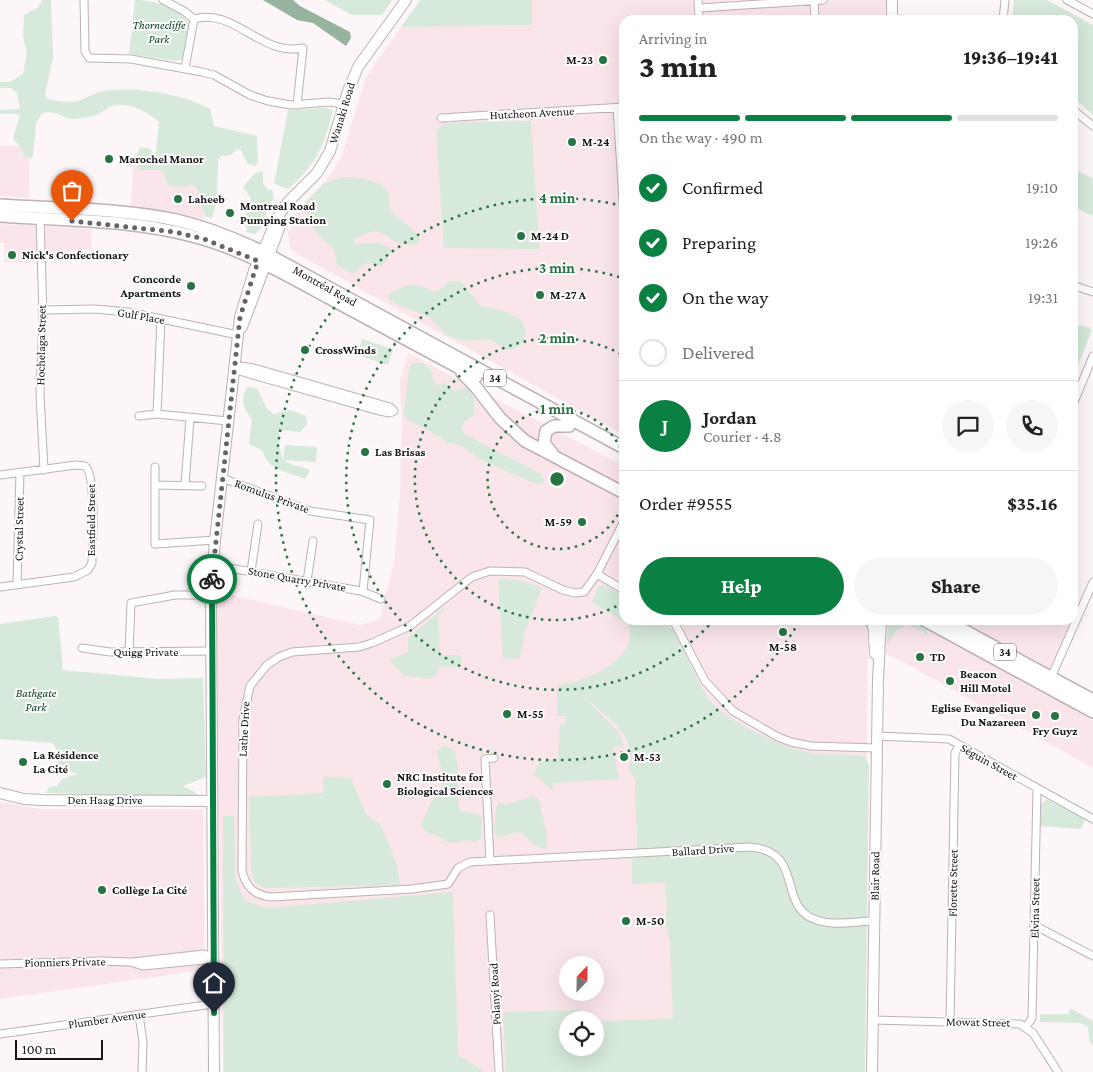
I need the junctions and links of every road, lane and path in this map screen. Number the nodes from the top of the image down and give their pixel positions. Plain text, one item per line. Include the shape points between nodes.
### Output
1 (84, 0) edge
2 (163, 0) edge
3 (406, 0) edge
4 (698, 0) edge
5 (823, 0) edge
6 (892, 0) edge
7 (1005, 0) edge
8 (1067, 0) edge
9 (814, 1) edge
10 (699, 8) junction
11 (1093, 14) edge
12 (699, 15) edge
13 (815, 15) edge
14 (892, 15) edge
15 (1004, 15) edge
16 (194, 19) junction
17 (185, 68) junction
18 (297, 104) junction
19 (343, 104) junction
20 (619, 107) edge
21 (1078, 113) edge
22 (441, 118) dead end
23 (1093, 126) edge
24 (0, 205) edge
25 (40, 213) junction
26 (0, 216) edge
27 (263, 258) junction
28 (1078, 287) edge
29 (1093, 292) edge
30 (42, 310) junction
31 (162, 319) junction
32 (238, 335) junction
33 (1093, 356) edge
34 (449, 362) junction
35 (233, 367) junction
36 (1078, 392) edge
37 (157, 414) junction
38 (139, 416) dead end
39 (190, 419) junction
40 (228, 421) junction
41 (569, 426) junction
42 (619, 445) edge
43 (619, 453) edge
44 (557, 457) junction
45 (156, 467) dead end
46 (44, 470) junction
47 (20, 473) junction
48 (0, 474) edge
49 (222, 478) junction
50 (185, 484) junction
51 (156, 485) junction
52 (202, 486) dead end
53 (619, 490) edge
54 (258, 524) dead end
55 (619, 531) edge
56 (215, 540) junction
57 (313, 541) dead end
58 (212, 565) junction
59 (251, 571) junction
60 (597, 574) junction
61 (307, 581) junction
62 (1093, 582) edge
63 (18, 585) junction
64 (0, 587) edge
65 (619, 587) edge
66 (363, 591) junction
67 (211, 595) junction
68 (1090, 596) edge
69 (381, 599) dead end
70 (1078, 621) edge
71 (676, 625) edge
72 (875, 625) edge
73 (934, 625) edge
74 (954, 625) edge
75 (1076, 625) edge
76 (82, 648) dead end
77 (211, 651) junction
78 (129, 653) junction
79 (1049, 682) junction
80 (1093, 700) edge
81 (1093, 712) edge
82 (877, 736) junction
83 (959, 745) junction
84 (877, 748) junction
85 (494, 758) dead end
86 (1037, 788) junction
87 (0, 793) edge
88 (211, 801) junction
89 (1093, 819) edge
90 (490, 861) junction
91 (490, 915) dead end
92 (874, 921) junction
93 (1034, 925) junction
94 (1093, 956) edge
95 (212, 957) junction
96 (0, 964) edge
97 (213, 1004) junction
98 (139, 1015) junction
99 (873, 1020) junction
100 (950, 1021) junction
101 (1026, 1027) junction
102 (0, 1034) edge
103 (142, 1072) edge
104 (214, 1072) edge
105 (499, 1072) edge
106 (872, 1072) edge
107 (1058, 1072) edge

1 - 17 street via 85,51 89,58 131,59
2 - 16 street
3 - 19 street, Wanaki Road via 362,60
4 - 10 street
5 - 9 street
6 - 14 street
7 - 15 street
8 - 11 street
9 - 10 street
9 - 13 street
10 - 12 street
16 - 17 street
16 - 18 street via 214,16 273,46 303,48
17 - 18 street via 214,75 260,99
18 - 19 street
19 - 27 street, Wanaki Road via 337,135 326,159 293,198
20 - 22 street, Hutcheon Avenue
21 - 23 street
24 - 25 main road, Montréal Road / 34
25 - 26 main road, Montréal Road / 34
25 - 27 main road, Montréal Road / 34 via 203,228
25 - 30 street, Hochelaga Street
27 - 32 street, Wanaki Road
27 - 34 main road, Montréal Road / 34
27 - 42 main road, Montréal Road / 34
28 - 29 street
30 - 31 street, Gulf Place via 95,309
30 - 46 street, Hochelaga Street via 40,394
31 - 32 street, Gulf Place
31 - 37 street
32 - 35 street, Wanaki Road
33 - 36 street
34 - 41 main road, Montréal Road / 34
34 - 44 main road via 472,382 515,433
35 - 35 street via 379,411 394,411 340,391 254,368
35 - 40 street, Wanaki Road
37 - 38 street
37 - 39 street
39 - 40 street
39 - 50 street
40 - 49 street, Wanaki Road
41 - 43 main road, Montréal Road / 34
41 - 44 main road via 554,426 545,434 545,445
44 - 53 main road
45 - 51 street
46 - 47 street
46 - 63 street, Eastfield Street via 76,465 89,469 92,553 88,570 74,577
47 - 48 street
47 - 63 street, Crystal Street
49 - 56 street, Wanaki Road
49 - 66 street, Romulus Private via 310,510 370,520
50 - 51 street
50 - 52 street
51 - 56 street via 154,544
54 - 59 street
55 - 60 street
56 - 58 street, Wanaki Road
57 - 61 street
58 - 59 street, Stone Quarry Private
58 - 67 street, Wanaki Road
59 - 61 street, Stone Quarry Private
60 - 65 street
60 - 90 street, Lathe Drive via 587,589 579,593 563,590 525,572 490,571 472,577 410,626 372,643 292,652 279,657 257,674 245,699 242,871 251,890 271,897 426,888 448,884 463,864
61 - 66 street, Stone Quarry Private
62 - 68 street
63 - 64 street
66 - 69 street, Stone Quarry Private
67 - 77 street, Wanaki Road
67 - 78 street via 175,595 131,603
68 - 70 street
71 - 84 street via 705,681 732,711 791,742 811,746
72 - 82 street, Blair Road
73 - 79 main road, 34
74 - 79 main road, 34
75 - 79 street
76 - 78 street, Quigg Private
77 - 78 street, Quigg Private
77 - 88 street, Wanaki Road
79 - 80 main road, 34
79 - 81 main road, 34
82 - 83 street, Séguin Street via 942,738
82 - 84 street, Blair Road
83 - 86 street, Séguin Street
83 - 100 street, Florette Street via 956,753
84 - 92 street, Blair Road
85 - 90 street via 485,759
86 - 89 street, Séguin Street
86 - 93 street, Elvina Street
87 - 88 street, Den Haag Drive via 30,800
88 - 95 street, Wanaki Road
90 - 92 street, Ballard Drive via 763,848 780,859 787,870 794,898 810,918 830,922
91 - 105 street, Polanyi Road
92 - 99 street, Blair Road
93 - 94 street
93 - 101 street, Elvina Street via 1032,1018
95 - 96 street, Pionniers Private via 160,966 102,961
95 - 97 street, Wanaki Road
97 - 98 street, Plumber Avenue
97 - 104 street, Wanaki Road
98 - 102 street, Plumber Avenue
98 - 103 street via 143,1042
99 - 100 street, Mowat Street
99 - 106 street, Blair Road
100 - 101 street, Mowat Street via 1014,1022
101 - 107 street, Mowat Street via 1034,1033

